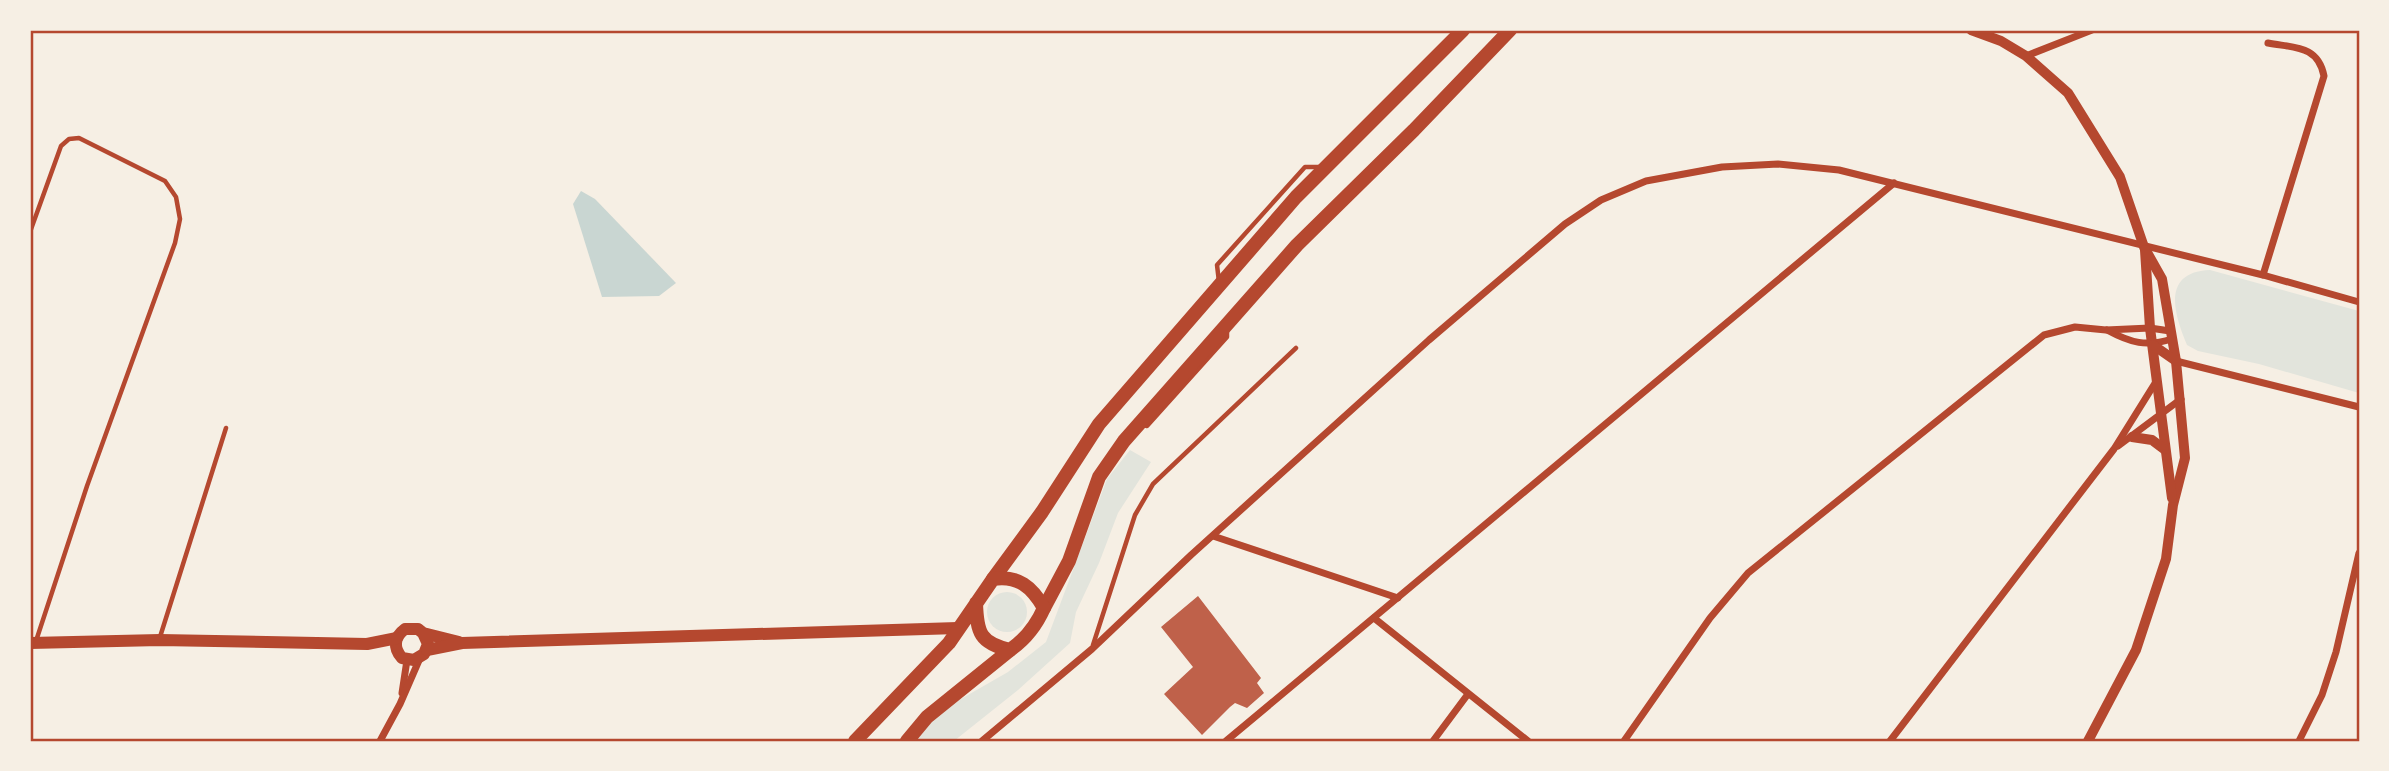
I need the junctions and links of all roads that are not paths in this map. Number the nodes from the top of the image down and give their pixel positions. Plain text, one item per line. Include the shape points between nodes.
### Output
1 (1463, 30) edge
2 (1510, 30) edge
3 (1970, 30) edge
4 (2092, 30) edge
5 (2268, 43) dead end
6 (2026, 56) junction
7 (1894, 183) junction
8 (30, 232) edge
9 (2144, 247) junction
10 (2263, 275) junction
11 (2359, 302) edge
12 (2150, 328) junction
13 (2106, 330) junction
14 (2171, 335) junction
15 (2153, 345) junction
16 (1296, 348) dead end
17 (2176, 360) junction
18 (2157, 380) junction
19 (2182, 398) junction
20 (2359, 407) edge
21 (2161, 415) junction
22 (226, 428) dead end
23 (2132, 437) junction
24 (2114, 449) junction
25 (2164, 449) junction
26 (2173, 505) junction
27 (1213, 536) junction
28 (2359, 553) edge
29 (993, 579) junction
30 (1398, 598) junction
31 (976, 603) junction
32 (1044, 608) junction
33 (1374, 618) junction
34 (957, 628) junction
35 (423, 633) junction
36 (397, 638) junction
37 (983, 638) junction
38 (159, 640) junction
39 (33, 643) edge
40 (463, 643) junction
41 (367, 644) junction
42 (1092, 649) junction
43 (1010, 650) junction
44 (413, 655) junction
45 (1468, 694) junction
46 (400, 704) junction
47 (380, 741) edge
48 (855, 741) edge
49 (907, 741) edge
50 (982, 741) edge
51 (1226, 741) edge
52 (1433, 741) edge
53 (1528, 741) edge
54 (1624, 741) edge
55 (1890, 741) edge
56 (2088, 741) edge
57 (2299, 741) edge

1 - 29 main road via 1296,197 1099,424
2 - 32 main road via 1297,245 1140,424 1099,477 1069,561
3 - 6 street
4 - 6 street
5 - 10 street via 2311,52 2322,63 2324,76
6 - 9 street via 2068,93 2120,177
7 - 9 street
7 - 27 street via 1839,170 1733,166 1646,181 1601,200 1565,224 1429,340
7 - 30 street
8 - 39 lane via 61,146 79,138 165,181 176,197 180,219
9 - 10 street
9 - 12 street
9 - 14 street via 2162,279
10 - 11 street
12 - 13 street
12 - 14 street
12 - 15 street
13 - 15 street
13 - 54 street via 2076,327 2044,335 1748,573 1710,618
14 - 15 street
14 - 17 street
15 - 17 street
15 - 18 street
16 - 42 lane via 1153,484 1135,515
17 - 19 street
17 - 20 street
18 - 21 street
18 - 24 street
19 - 21 street
19 - 26 street via 2185,458
21 - 23 street
21 - 25 street
22 - 38 lane
23 - 24 street
23 - 25 street via 2151,440
24 - 55 street
25 - 26 street
26 - 56 street via 2166,559 2136,650
27 - 30 street
27 - 42 street
28 - 57 street via 2336,652 2322,695
29 - 31 main road
29 - 32 main road via 1017,579
30 - 33 street
31 - 34 main road
31 - 37 main road via 977,627
32 - 43 main road via 1023,641
33 - 45 street
33 - 51 street
34 - 37 main road
34 - 40 main road
34 - 48 main road via 949,643
35 - 36 main road via 411,628
35 - 40 main road
35 - 44 main road via 426,638
36 - 41 main road
36 - 44 main road via 396,646
37 - 43 main road
38 - 39 main road
38 - 41 main road
40 - 44 main road
41 - 44 main road
42 - 50 street
43 - 49 main road via 927,717
44 - 46 street
44 - 46 street
45 - 52 street
45 - 53 street
46 - 47 street

